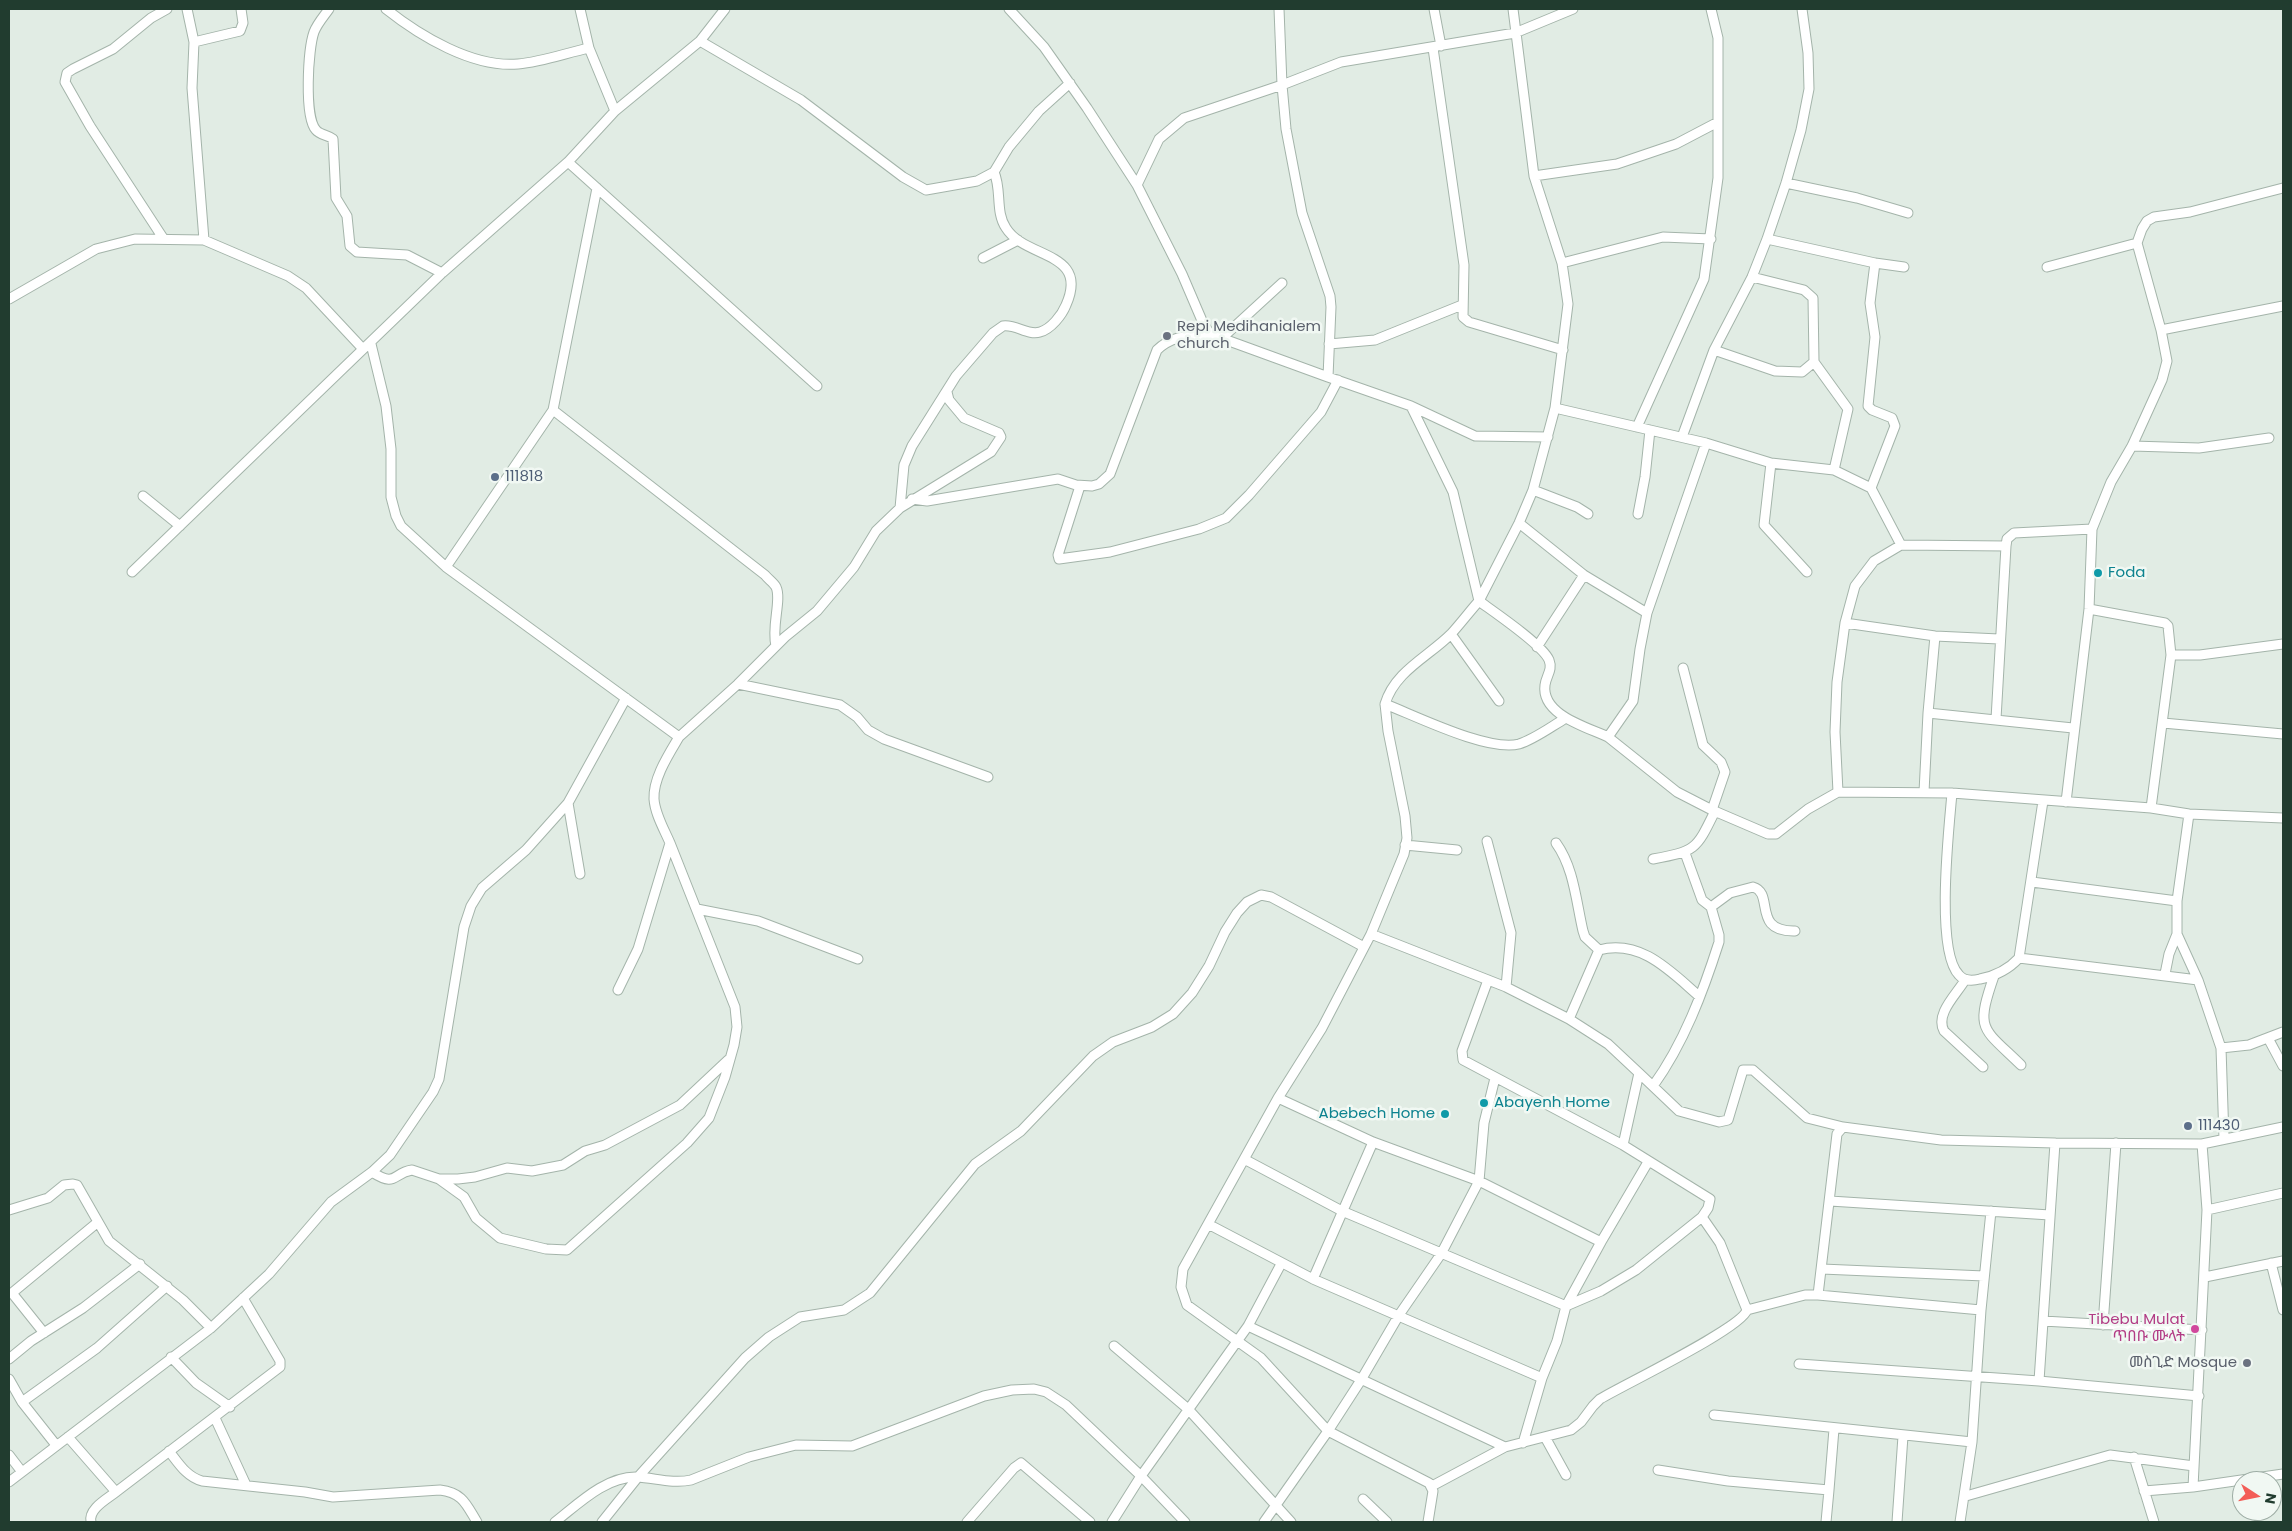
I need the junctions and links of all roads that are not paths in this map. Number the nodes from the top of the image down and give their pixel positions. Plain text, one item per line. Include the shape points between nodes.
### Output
1 (167, 9) edge
2 (187, 9) edge
3 (241, 9) edge
4 (329, 9) edge
5 (386, 9) edge
6 (580, 9) edge
7 (725, 9) edge
8 (1009, 9) edge
9 (1279, 9) edge
10 (1434, 9) edge
11 (1513, 9) edge
12 (1573, 9) edge
13 (1711, 9) edge
14 (1802, 9) edge
15 (1515, 32) junction
16 (700, 41) junction
17 (194, 42) junction
18 (1437, 47) junction
19 (589, 48) junction
20 (1070, 83) junction
21 (1282, 85) junction
22 (616, 111) junction
23 (1718, 122) junction
24 (568, 162) junction
25 (994, 172) junction
26 (1534, 176) junction
27 (1786, 183) junction
28 (1137, 185) junction
29 (597, 188) junction
30 (2283, 188) edge
31 (1908, 212) dead end
32 (163, 238) junction
33 (1711, 239) junction
34 (1767, 239) junction
35 (204, 240) junction
36 (1018, 240) junction
37 (2137, 243) junction
38 (983, 258) dead end
39 (1562, 263) junction
40 (1875, 263) junction
41 (1904, 267) dead end
42 (2047, 267) dead end
43 (442, 273) junction
44 (1752, 277) junction
45 (1282, 283) dead end
46 (9, 299) edge
47 (1462, 305) junction
48 (2283, 306) edge
49 (2161, 330) junction
50 (1210, 334) junction
51 (1221, 339) junction
52 (1329, 344) junction
53 (367, 346) junction
54 (1563, 350) junction
55 (1714, 350) junction
56 (1814, 362) junction
57 (1328, 377) junction
58 (1338, 380) junction
59 (816, 386) dead end
60 (946, 392) junction
61 (1411, 406) junction
62 (1555, 408) junction
63 (553, 410) junction
64 (1637, 427) junction
65 (1650, 430) junction
66 (1682, 437) junction
67 (1548, 438) junction
68 (2269, 438) dead end
69 (1706, 443) junction
70 (2132, 446) junction
71 (1771, 463) junction
72 (1834, 470) junction
73 (1080, 486) junction
74 (1871, 488) junction
75 (1533, 490) junction
76 (143, 496) dead end
77 (912, 499) junction
78 (900, 508) junction
79 (1588, 514) dead end
80 (1638, 514) dead end
81 (1519, 523) junction
82 (180, 526) junction
83 (2092, 529) junction
84 (1901, 545) junction
85 (2006, 546) junction
86 (446, 567) junction
87 (132, 572) dead end
88 (1807, 572) dead end
89 (1584, 575) junction
90 (1480, 600) junction
91 (2089, 609) junction
92 (1647, 614) junction
93 (1845, 623) junction
94 (1451, 634) junction
95 (1935, 636) junction
96 (1999, 639) junction
97 (2283, 644) edge
98 (776, 646) junction
99 (1537, 647) junction
100 (2171, 655) junction
101 (1683, 668) dead end
102 (738, 684) junction
103 (626, 698) junction
104 (1499, 701) dead end
105 (1385, 704) junction
106 (1928, 714) junction
107 (1566, 718) junction
108 (1996, 719) junction
109 (2163, 723) junction
110 (2074, 728) junction
111 (2283, 734) edge
112 (679, 736) junction
113 (1608, 738) junction
114 (988, 777) dead end
115 (1838, 792) junction
116 (1924, 792) junction
117 (1952, 793) junction
118 (2043, 801) junction
119 (2066, 802) junction
120 (568, 803) junction
121 (2151, 808) junction
122 (1713, 811) junction
123 (2189, 814) junction
124 (2283, 818) edge
125 (1487, 841) dead end
126 (670, 843) junction
127 (1556, 843) dead end
128 (1405, 844) junction
129 (1457, 850) dead end
130 (1685, 853) junction
131 (1653, 859) dead end
132 (580, 874) dead end
133 (2032, 882) junction
134 (2177, 901) junction
135 (1711, 907) junction
136 (696, 909) junction
137 (1796, 931) dead end
138 (1371, 934) junction
139 (2177, 934) junction
140 (1364, 947) junction
141 (1599, 950) junction
142 (2019, 958) junction
143 (858, 959) dead end
144 (2165, 974) junction
145 (1994, 976) junction
146 (1488, 980) junction
147 (1965, 980) junction
148 (2198, 980) junction
149 (1506, 988) junction
150 (618, 990) dead end
151 (1699, 996) junction
152 (1570, 1019) junction
153 (2283, 1032) edge
154 (2268, 1038) junction
155 (2221, 1048) junction
156 (728, 1060) junction
157 (2021, 1065) dead end
158 (2283, 1066) edge
159 (1983, 1067) dead end
160 (1639, 1073) junction
161 (1496, 1078) junction
162 (1653, 1086) junction
163 (1278, 1098) junction
164 (1843, 1127) junction
165 (2283, 1127) edge
166 (2224, 1140) junction
167 (1373, 1142) junction
168 (2055, 1143) junction
169 (2116, 1143) junction
170 (2202, 1144) junction
171 (1623, 1145) junction
172 (1244, 1160) junction
173 (1648, 1162) junction
174 (372, 1172) junction
175 (439, 1179) junction
176 (1479, 1180) junction
177 (2283, 1194) edge
178 (1830, 1201) junction
179 (9, 1210) edge
180 (2207, 1210) junction
181 (1342, 1211) junction
182 (1991, 1211) junction
183 (2050, 1215) junction
184 (1702, 1217) junction
185 (98, 1222) junction
186 (1208, 1224) junction
187 (1601, 1242) junction
188 (1441, 1254) junction
189 (2283, 1261) edge
190 (2270, 1263) junction
191 (140, 1264) junction
192 (1282, 1264) junction
193 (1822, 1269) junction
194 (1984, 1276) junction
195 (2205, 1277) junction
196 (1313, 1279) junction
197 (167, 1286) junction
198 (11, 1294) edge
199 (1818, 1295) junction
200 (243, 1298) junction
201 (1566, 1306) junction
202 (1747, 1310) junction
203 (1981, 1310) junction
204 (2283, 1310) edge
205 (1399, 1315) junction
206 (2043, 1321) junction
207 (2103, 1325) junction
208 (1248, 1326) junction
209 (211, 1328) junction
210 (2202, 1330) junction
211 (44, 1333) junction
212 (1237, 1340) junction
213 (1114, 1346) dead end
214 (170, 1357) junction
215 (9, 1359) edge
216 (1799, 1364) dead end
217 (1978, 1376) junction
218 (1542, 1378) junction
219 (9, 1379) edge
220 (1361, 1380) junction
221 (2039, 1381) junction
222 (2199, 1396) junction
223 (22, 1402) junction
224 (230, 1407) junction
225 (1188, 1409) junction
226 (1714, 1415) dead end
227 (215, 1418) junction
228 (1834, 1429) junction
229 (1328, 1431) junction
230 (1903, 1436) junction
231 (68, 1437) junction
232 (1545, 1437) junction
233 (1972, 1442) junction
234 (1523, 1443) junction
235 (56, 1445) junction
236 (1505, 1447) junction
237 (169, 1451) junction
238 (9, 1455) edge
239 (2134, 1457) junction
240 (2194, 1466) junction
241 (1658, 1470) dead end
242 (22, 1472) junction
243 (2283, 1474) edge
244 (1566, 1475) dead end
245 (1141, 1476) junction
246 (638, 1477) junction
247 (9, 1482) edge
248 (246, 1485) junction
249 (1432, 1486) junction
250 (2193, 1487) junction
251 (1829, 1490) junction
252 (2144, 1491) junction
253 (116, 1492) junction
254 (1966, 1496) junction
255 (1363, 1499) dead end
256 (1276, 1506) junction
257 (91, 1522) edge
258 (477, 1522) edge
259 (555, 1522) edge
260 (602, 1522) edge
261 (967, 1522) edge
262 (1090, 1522) edge
263 (1112, 1522) edge
264 (1186, 1522) edge
265 (1264, 1522) edge
266 (1291, 1522) edge
267 (1386, 1522) edge
268 (1428, 1522) edge
269 (1826, 1522) edge
270 (1897, 1522) edge
271 (1960, 1522) edge
272 (2153, 1522) edge

1 - 32 street via 113,49 72,69 67,73 65,82
2 - 17 street
3 - 17 street via 243,23 240,31
4 - 43 street via 314,30 308,58 308,88 313,126 320,134 332,139 336,198 347,216 350,246 357,252 407,255
5 - 19 street via 436,42 476,59 499,64 519,64
6 - 19 street
7 - 16 street
8 - 20 street via 1044,46
9 - 21 street
10 - 18 street
11 - 15 street
12 - 15 street
13 - 23 street via 1718,38
14 - 27 street via 1809,89
15 - 18 street
15 - 26 street
16 - 22 street
16 - 25 street via 801,100 914,185 926,190 945,188 977,181
17 - 35 street via 192,88
18 - 21 street via 1341,62
18 - 47 street via 1464,265
19 - 22 street
20 - 25 street via 1039,111 1009,147
20 - 28 street
21 - 28 street via 1184,118 1159,139
21 - 52 street via 1286,130 1302,213 1330,296
22 - 24 street
23 - 26 street via 1676,144 1617,164
23 - 33 street via 1718,178
24 - 29 street
24 - 43 street
25 - 36 street via 1002,220
26 - 39 street
27 - 31 street
27 - 34 street
28 - 50 street
29 - 59 street
29 - 63 street
30 - 37 street via 2190,212 2154,217 2147,221
32 - 35 street
32 - 46 street via 135,239 96,250
33 - 39 street via 1663,237
33 - 64 street via 1704,279
34 - 40 street
34 - 44 street
35 - 53 street via 288,276 306,288
36 - 38 street
36 - 60 street via 1064,266 1070,274 1071,283 1066,304 1056,320 1040,333 1007,325 999,328 956,376
37 - 42 street
37 - 49 street
39 - 54 street via 1568,304
40 - 41 street
40 - 74 street via 1870,303 1875,337 1868,406 1892,418 1895,426
43 - 53 street
44 - 55 street
44 - 56 street via 1810,294 1814,303
45 - 51 street
47 - 52 street via 1375,340
47 - 54 street via 1462,317 1469,322
48 - 49 street
49 - 70 street via 2167,361 2165,371
50 - 51 street
50 - 73 street via 1173,339 1157,350 1110,474 1099,484
51 - 57 street
52 - 57 street
53 - 82 street
53 - 86 street via 386,406 391,449 391,497 396,516 401,526
54 - 62 street
55 - 56 street via 1775,371 1802,372
55 - 66 street
56 - 72 street via 1848,409
57 - 58 street
58 - 61 street
58 - 73 street via 1321,412 1250,495 1226,518 1198,529 1110,552 1059,559
60 - 77 street via 964,418 996,431 1000,440 978,461
60 - 78 street via 906,459
61 - 67 street via 1475,436
61 - 90 street via 1453,492
62 - 64 street
62 - 67 street
63 - 86 street
63 - 98 street via 765,575 778,595 773,633
64 - 65 street
65 - 66 street
65 - 80 street
66 - 69 street
67 - 75 street
68 - 70 street via 2199,448
69 - 71 street
69 - 92 street
70 - 83 street via 2111,482
71 - 72 street
71 - 88 street via 1764,525
72 - 74 street
73 - 77 street via 1058,479 927,501
74 - 84 street
75 - 79 street
75 - 81 street
76 - 82 street
77 - 78 street
78 - 98 street via 876,531 854,567 817,612
81 - 89 street
81 - 90 street
82 - 87 street
83 - 85 street via 2014,533 2007,539
83 - 91 street
84 - 85 street
84 - 93 street via 1874,561 1855,586
85 - 96 street
86 - 103 street
89 - 92 street
89 - 99 street
90 - 94 street
90 - 99 street
91 - 100 street via 2165,623
91 - 110 street
92 - 113 street via 1633,700
93 - 95 street
93 - 115 street via 1837,682
94 - 104 street
94 - 105 street via 1402,674 1391,688
95 - 96 street
95 - 106 street
96 - 108 street
97 - 100 street via 2200,655
98 - 102 street
99 - 107 street via 1549,658 1551,669 1544,684 1547,700
100 - 109 street
101 - 122 street via 1703,745 1721,762 1725,772
102 - 112 street
102 - 114 street via 840,705 868,730 884,739
103 - 112 street
103 - 120 street
105 - 107 street via 1480,741 1505,745 1521,743
105 - 128 street via 1405,816
106 - 108 street
106 - 116 street
107 - 113 street
108 - 110 street
109 - 111 street
109 - 121 street
110 - 119 street
112 - 126 street via 656,786 654,798
113 - 122 street via 1677,792
115 - 116 street
115 - 122 street via 1808,809 1776,834 1768,834
116 - 117 street
117 - 118 street
117 - 147 street via 1945,912 1951,962 1957,974
118 - 119 street
118 - 133 street
119 - 121 street
120 - 132 street
120 - 174 street via 526,850 482,888 471,906 464,927 433,1092 390,1155
121 - 123 street
122 - 130 street via 1700,841
123 - 124 street
123 - 134 street
125 - 149 street via 1511,933
126 - 136 street
126 - 150 street via 638,949
127 - 141 street via 1569,867 1585,937
128 - 129 street
128 - 138 street via 1404,854
130 - 131 street
130 - 135 street via 1702,900
133 - 134 street
133 - 142 street
134 - 139 street
135 - 137 street via 1730,893 1757,888 1762,894 1770,924 1782,930
135 - 151 street via 1719,942
136 - 143 street via 758,921
136 - 156 street via 735,1007 737,1027
138 - 140 street
138 - 146 street
139 - 144 street
139 - 148 street
140 - 163 street via 1322,1028
140 - 246 street via 1271,897 1261,895 1247,902 1225,932 1192,993 1173,1014 1152,1027 1113,1042 1094,1056 1021,1131 975,1164 870,1293 844,1310 800,1317 768,1337 745,1358
141 - 151 street via 1619,947 1642,952 1662,964
141 - 152 street
142 - 144 street
142 - 145 street
144 - 148 street
145 - 147 street
145 - 157 street via 1983,1012 1986,1032
146 - 149 street
146 - 161 street via 1461,1056
147 - 159 street via 1944,1011 1940,1025
148 - 155 street
149 - 152 street
151 - 162 street via 1671,1062
152 - 160 street via 1608,1044
153 - 154 street
154 - 155 street via 2236,1048
154 - 158 street
155 - 166 street
156 - 175 street via 680,1105 564,1165 532,1171 507,1168 475,1177
156 - 175 street via 718,1099 703,1124 687,1143 569,1249 546,1248 500,1238 476,1218 464,1197
160 - 162 street
160 - 171 street
161 - 171 street
161 - 176 street via 1484,1123
162 - 164 street via 1679,1111 1723,1123 1728,1120 1743,1070 1753,1070 1807,1118
163 - 167 street
163 - 172 street
164 - 168 street via 1941,1140
164 - 178 street via 1837,1134
165 - 166 street
166 - 170 street
167 - 176 street
167 - 181 street
168 - 169 street
168 - 183 street
169 - 170 street
169 - 207 street
170 - 180 street
171 - 173 street
172 - 181 street
172 - 186 street
173 - 184 street via 1708,1196 1710,1202
173 - 187 street
174 - 175 street via 393,1180 412,1170
174 - 200 street via 331,1202 269,1274
176 - 187 street
176 - 188 street
177 - 180 street
178 - 182 street
178 - 193 street
179 - 185 street via 48,1198 64,1185 73,1184
180 - 195 street
181 - 188 street
181 - 196 street
182 - 183 street
182 - 194 street
183 - 206 street
184 - 201 street via 1636,1270 1601,1291
184 - 202 street via 1720,1243
185 - 191 street via 109,1240
185 - 198 street
186 - 192 street
186 - 212 street via 1183,1269 1183,1296 1187,1305
187 - 201 street
188 - 201 street
188 - 205 street
189 - 190 street
190 - 195 street
190 - 204 street
191 - 197 street
191 - 211 street
192 - 196 street
192 - 208 street
193 - 194 street
193 - 199 street
194 - 203 street
195 - 210 street
196 - 205 street
197 - 209 street
197 - 223 street via 97,1348
198 - 211 street
199 - 202 street
199 - 203 street
200 - 209 street
200 - 224 street via 280,1364 276,1372
201 - 218 street via 1557,1341
202 - 232 street via 1743,1318 1714,1336 1600,1399 1570,1430
203 - 217 street
205 - 218 street
205 - 220 street
206 - 207 street
206 - 221 street
207 - 210 street
208 - 212 street
208 - 220 street
209 - 214 street
210 - 222 street
211 - 215 street
212 - 225 street
212 - 229 street via 1261,1358
213 - 225 street
214 - 224 street via 196,1383
214 - 231 street
216 - 217 street
217 - 221 street
217 - 233 street
218 - 234 street
219 - 223 street
220 - 229 street
220 - 236 street
221 - 222 street
222 - 240 street
223 - 235 street
224 - 227 street
225 - 245 street
225 - 256 street
226 - 228 street
227 - 237 street
227 - 248 street
228 - 230 street
228 - 251 street
229 - 249 street
229 - 256 street
230 - 233 street
230 - 270 street
231 - 235 street
231 - 253 street
232 - 234 street
232 - 244 street
233 - 254 street
234 - 236 street
235 - 242 street
236 - 249 street
237 - 248 street via 196,1480
237 - 253 street
238 - 242 street
239 - 240 street
239 - 252 street
239 - 254 street via 2110,1455
240 - 250 street
241 - 251 street via 1728,1481
242 - 247 street
243 - 250 street
245 - 246 street via 1066,1405 1046,1392 1034,1389 984,1396 852,1446 796,1445 682,1482
245 - 263 street
245 - 264 street
246 - 259 street via 611,1482
246 - 260 street
248 - 258 street via 333,1497 440,1490 454,1492 465,1502
249 - 268 street
250 - 252 street
251 - 269 street
252 - 272 street
253 - 257 street via 94,1510
254 - 271 street
255 - 267 street
256 - 265 street
256 - 266 street
261 - 262 street via 1021,1463

